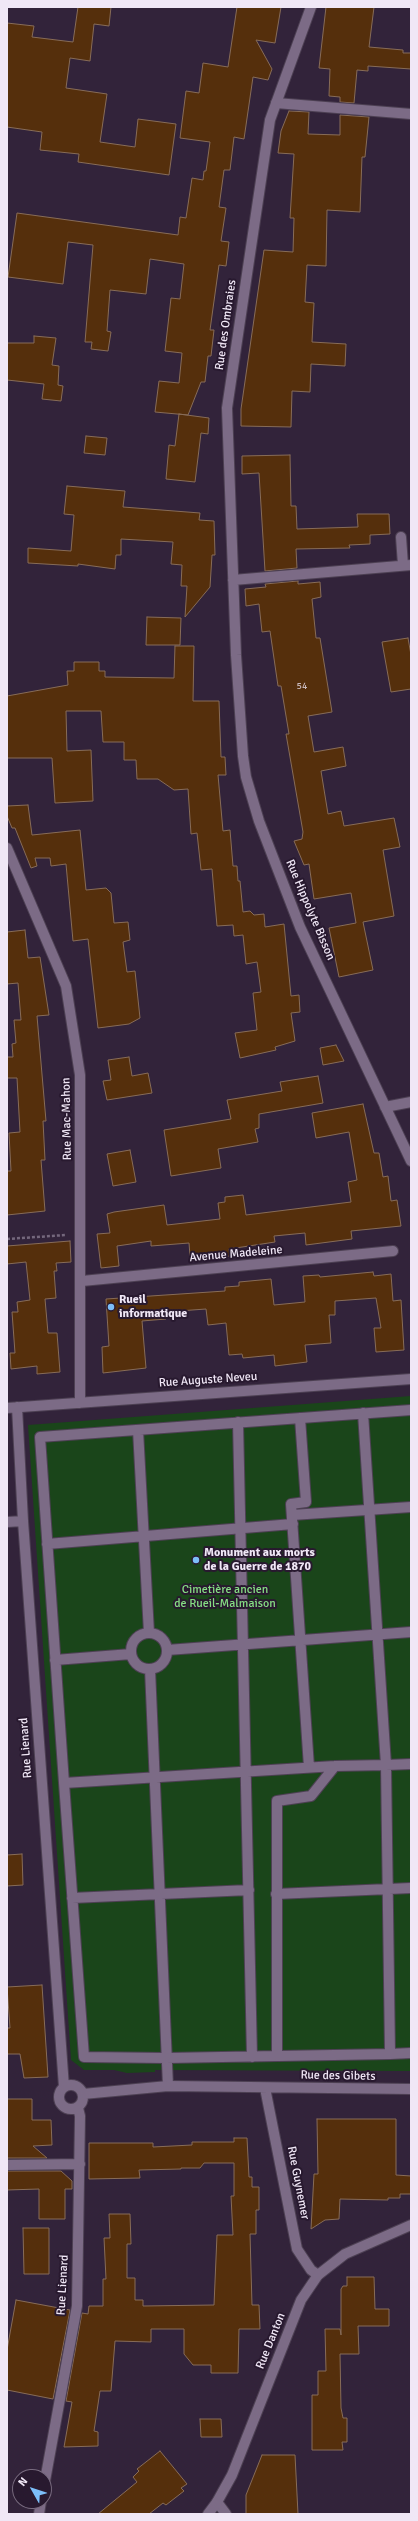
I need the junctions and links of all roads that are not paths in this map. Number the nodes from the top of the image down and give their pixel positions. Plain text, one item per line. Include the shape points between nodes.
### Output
1 (311, 7) edge
2 (276, 104) junction
3 (411, 114) edge
4 (401, 537) dead end
5 (407, 565) edge
6 (233, 580) junction
7 (236, 655) joint
8 (7, 848) edge
9 (411, 1102) edge
10 (385, 1107) junction
11 (411, 1161) edge
12 (393, 1252) dead end
13 (82, 1281) junction
14 (411, 1379) edge
15 (80, 1403) junction
16 (12, 1408) edge
17 (411, 1410) edge
18 (363, 1413) junction
19 (300, 1418) junction
20 (238, 1422) junction
21 (138, 1430) junction
22 (411, 1507) edge
23 (369, 1510) junction
24 (292, 1520) junction
25 (23, 1521) junction
26 (7, 1522) edge
27 (241, 1528) junction
28 (144, 1536) junction
29 (47, 1544) junction
30 (411, 1632) edge
31 (149, 1633) junction
32 (377, 1635) junction
33 (299, 1640) junction
34 (243, 1644) junction
35 (167, 1650) junction
36 (131, 1654) junction
37 (55, 1660) junction
38 (150, 1669) junction
39 (411, 1764) edge
40 (386, 1765) junction
41 (334, 1766) junction
42 (310, 1767) junction
43 (246, 1771) junction
44 (155, 1776) junction
45 (64, 1783) junction
46 (411, 1888) edge
47 (387, 1889) junction
48 (249, 1890) junction
49 (160, 1894) junction
50 (276, 1894) junction
51 (72, 1898) junction
52 (390, 2054) junction
53 (411, 2054) edge
54 (277, 2056) junction
55 (252, 2057) junction
56 (166, 2058) junction
57 (168, 2086) junction
58 (64, 2087) junction
59 (265, 2088) junction
60 (411, 2089) edge
61 (83, 2094) junction
62 (78, 2108) junction
63 (80, 2164) junction
64 (7, 2165) edge
65 (411, 2225) edge
66 (318, 2275) junction
67 (47, 2469) edge
68 (217, 2502) junction
69 (208, 2514) edge
70 (226, 2514) edge

1 - 2 street, Rue des Ombraies
2 - 3 street
2 - 6 street, Rue des Ombraies via 270,120 227,408
4 - 5 street
5 - 6 street
6 - 7 street, Rue des Ombraies
7 - 10 street, Rue Hippolyte Bisson via 243,756 259,821 300,927
8 - 13 street, Rue Mac-Mahon via 66,986 80,1074
9 - 10 street
10 - 11 street, Rue Hippolyte Bisson
12 - 13 street, Avenue Madeleine
13 - 15 street, Rue Mac-Mahon
14 - 15 street, Rue Auguste Neveu
15 - 16 street, Rue Auguste Neveu
16 - 25 street, Rue Lienard
17 - 18 street
18 - 19 street
18 - 23 street
19 - 20 street
19 - 24 street via 306,1502 291,1504
20 - 21 street
20 - 27 street
21 - 28 street
21 - 29 street via 40,1438
22 - 23 street
23 - 24 street
23 - 32 street
24 - 27 street
24 - 33 street
25 - 26 street
25 - 58 street, Rue Lienard
27 - 28 street
27 - 34 street
28 - 29 street
28 - 31 street
29 - 37 street
30 - 32 street
31 - 35 street via 160,1636
31 - 36 street via 135,1639
32 - 33 street
32 - 40 street
33 - 34 street
33 - 42 street
34 - 35 street
34 - 43 street
35 - 38 street via 160,1665
36 - 37 street
36 - 38 street via 140,1666
37 - 45 street
38 - 44 street
39 - 40 street
40 - 41 street
40 - 47 street
41 - 42 street
41 - 50 street via 311,1796 277,1801
42 - 43 street
43 - 44 street
43 - 48 street
44 - 45 street
44 - 49 street
45 - 51 street
46 - 47 street
47 - 50 street
47 - 52 street
48 - 49 street
48 - 55 street
49 - 51 street
49 - 56 street
50 - 54 street
51 - 56 street via 84,2057
52 - 53 street
52 - 54 street
54 - 55 street
55 - 56 street
56 - 57 street
57 - 59 street, Rue des Gibets
57 - 61 street, Rue des Gibets
58 - 61 street via 74,2085
58 - 62 street via 59,2097 62,2106
59 - 60 street, Rue des Gibets
59 - 66 street, Rue Guynemer via 297,2249 311,2270
61 - 62 street
62 - 63 street, Rue Lienard
63 - 64 street
63 - 67 street, Rue Lienard via 77,2306
65 - 66 street, Rue Danton via 345,2254
66 - 68 street, Rue Danton via 302,2300 232,2475
68 - 69 street, Rue Danton
68 - 70 street

